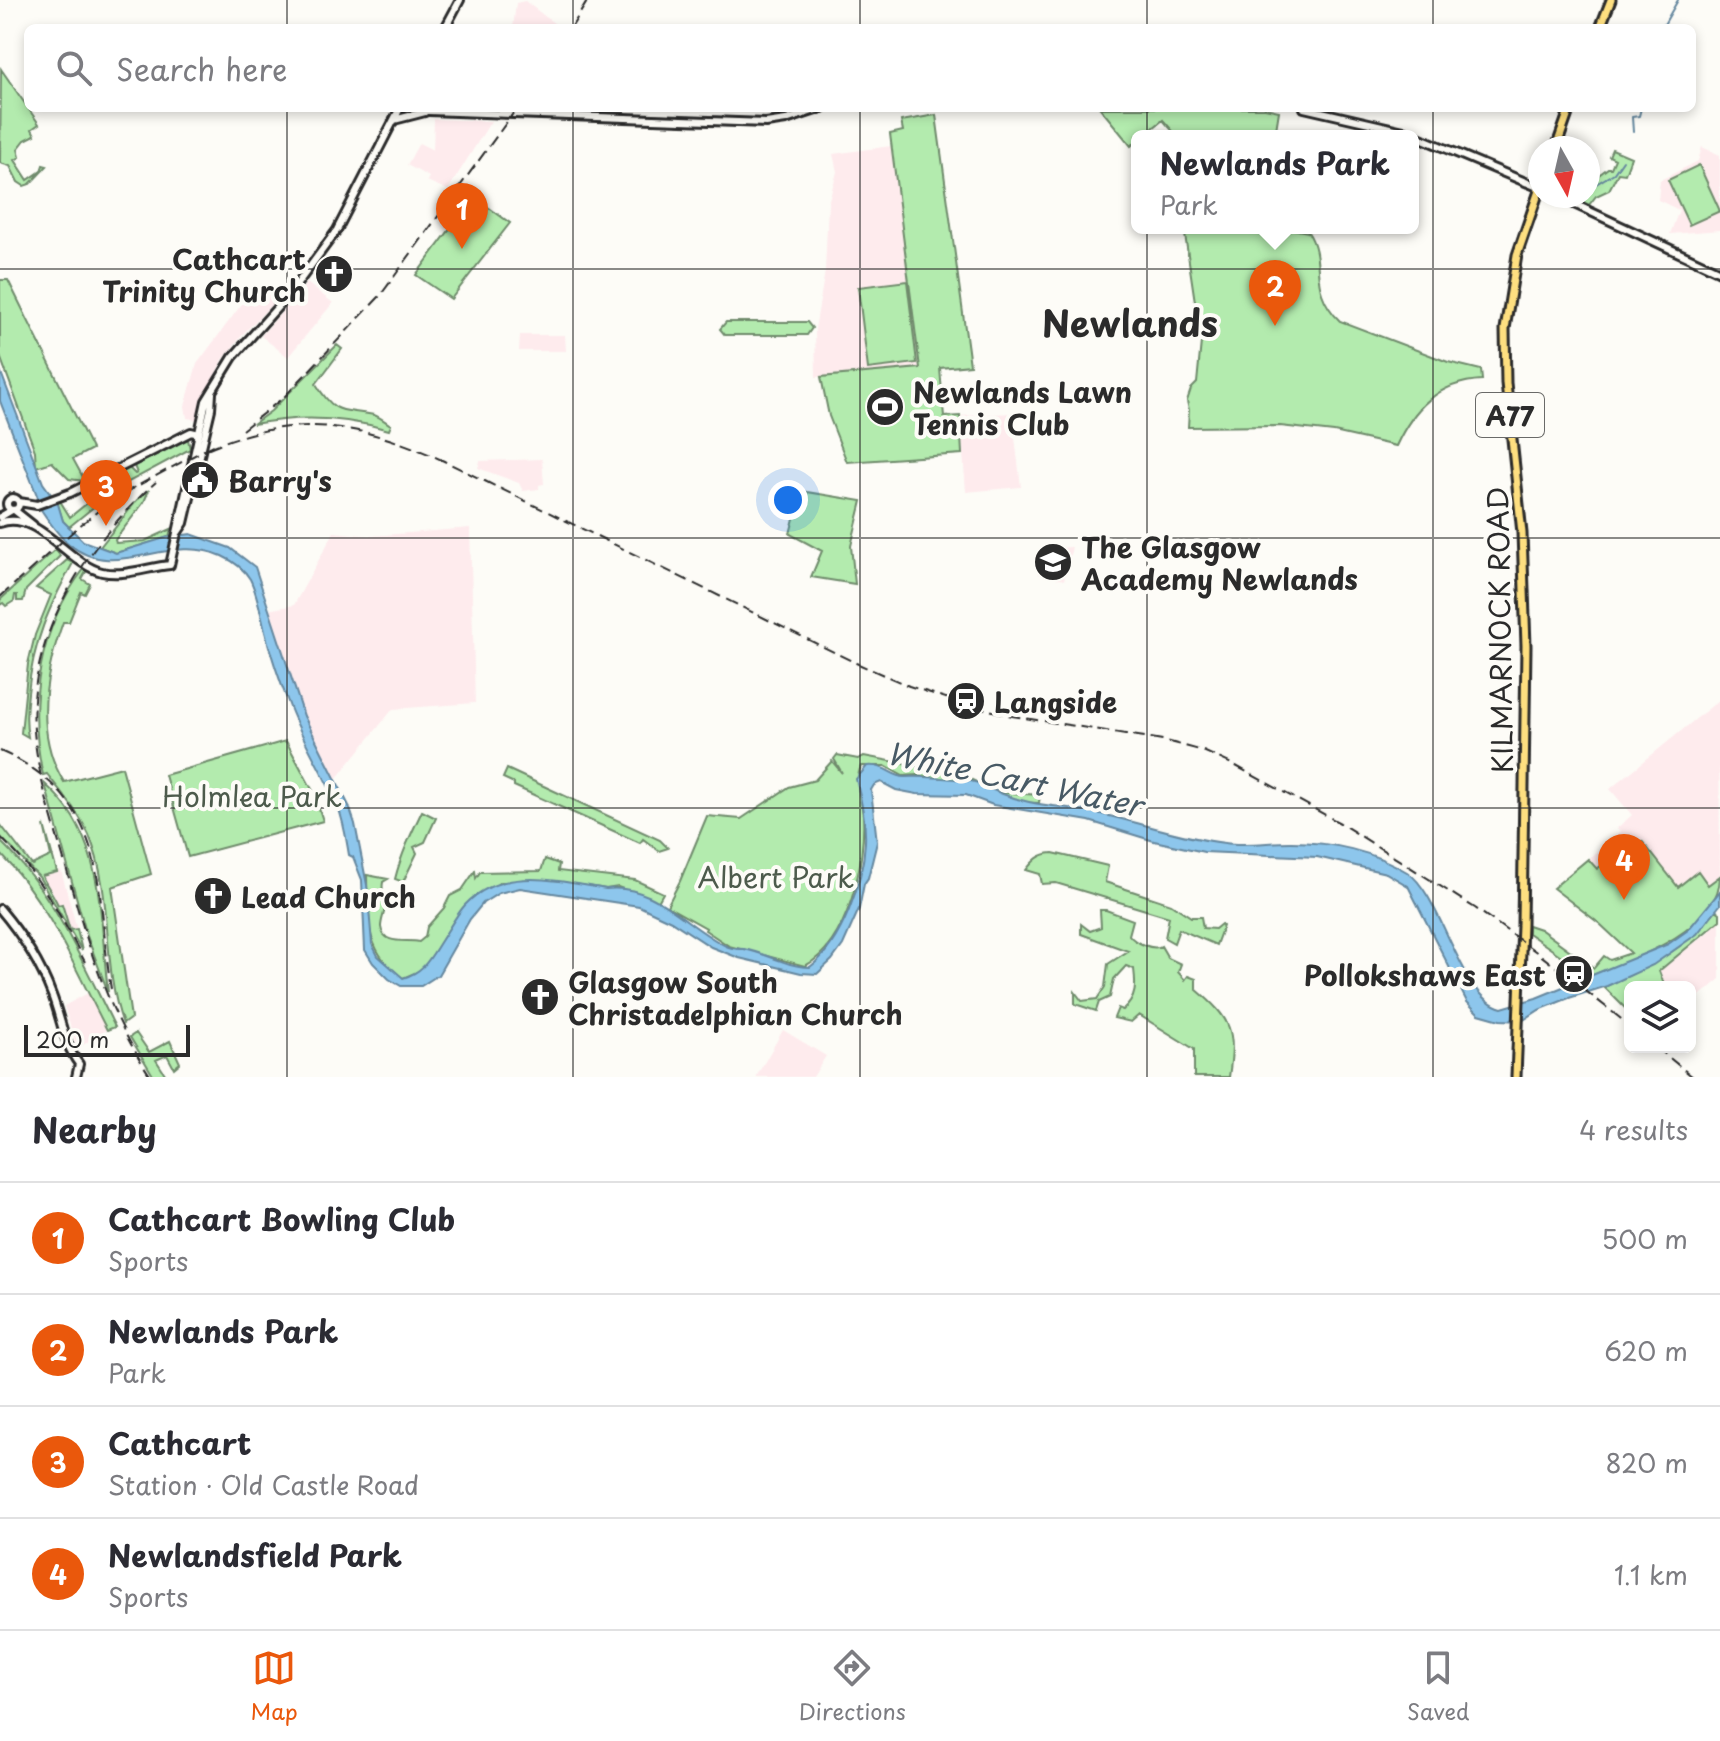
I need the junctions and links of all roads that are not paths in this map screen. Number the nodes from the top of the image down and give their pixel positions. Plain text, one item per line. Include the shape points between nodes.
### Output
1 (460, 0) edge
2 (1611, 0) edge
3 (447, 24) edge
4 (1602, 24) edge
5 (399, 112) edge
6 (417, 112) edge
7 (476, 112) edge
8 (810, 112) edge
9 (1323, 112) edge
10 (1569, 112) edge
11 (394, 120) junction
12 (1401, 130) edge
13 (1560, 136) edge
14 (1419, 137) edge
15 (1528, 183) edge
16 (1533, 208) edge
17 (1583, 208) edge
18 (1720, 272) edge
19 (212, 393) junction
20 (195, 433) junction
21 (200, 451) junction
22 (35, 505) junction
23 (11, 508) junction
24 (0, 516) edge
25 (0, 523) edge
26 (181, 523) junction
27 (32, 524) junction
28 (39, 530) junction
29 (0, 909) edge
30 (76, 1077) edge
31 (1516, 1077) edge

1 - 3 main road
2 - 4 main road
5 - 11 main road
6 - 11 main road
7 - 8 main road via 766,123
9 - 12 main road
10 - 13 main road
11 - 19 main road via 337,230 233,357
14 - 15 main road
16 - 31 main road, KILMARNOCK ROAD / A77 via 1517,255 1505,329 1526,646
17 - 18 main road
19 - 20 main road
19 - 21 main road
20 - 21 main road
20 - 22 main road
20 - 26 main road
21 - 26 main road
22 - 23 main road via 14,498 8,500
22 - 27 main road via 29,515
23 - 24 main road
23 - 27 main road
25 - 28 main road via 17,521
26 - 28 main road via 170,565 105,573 74,559
27 - 28 main road
29 - 30 main road via 39,966 79,1064

